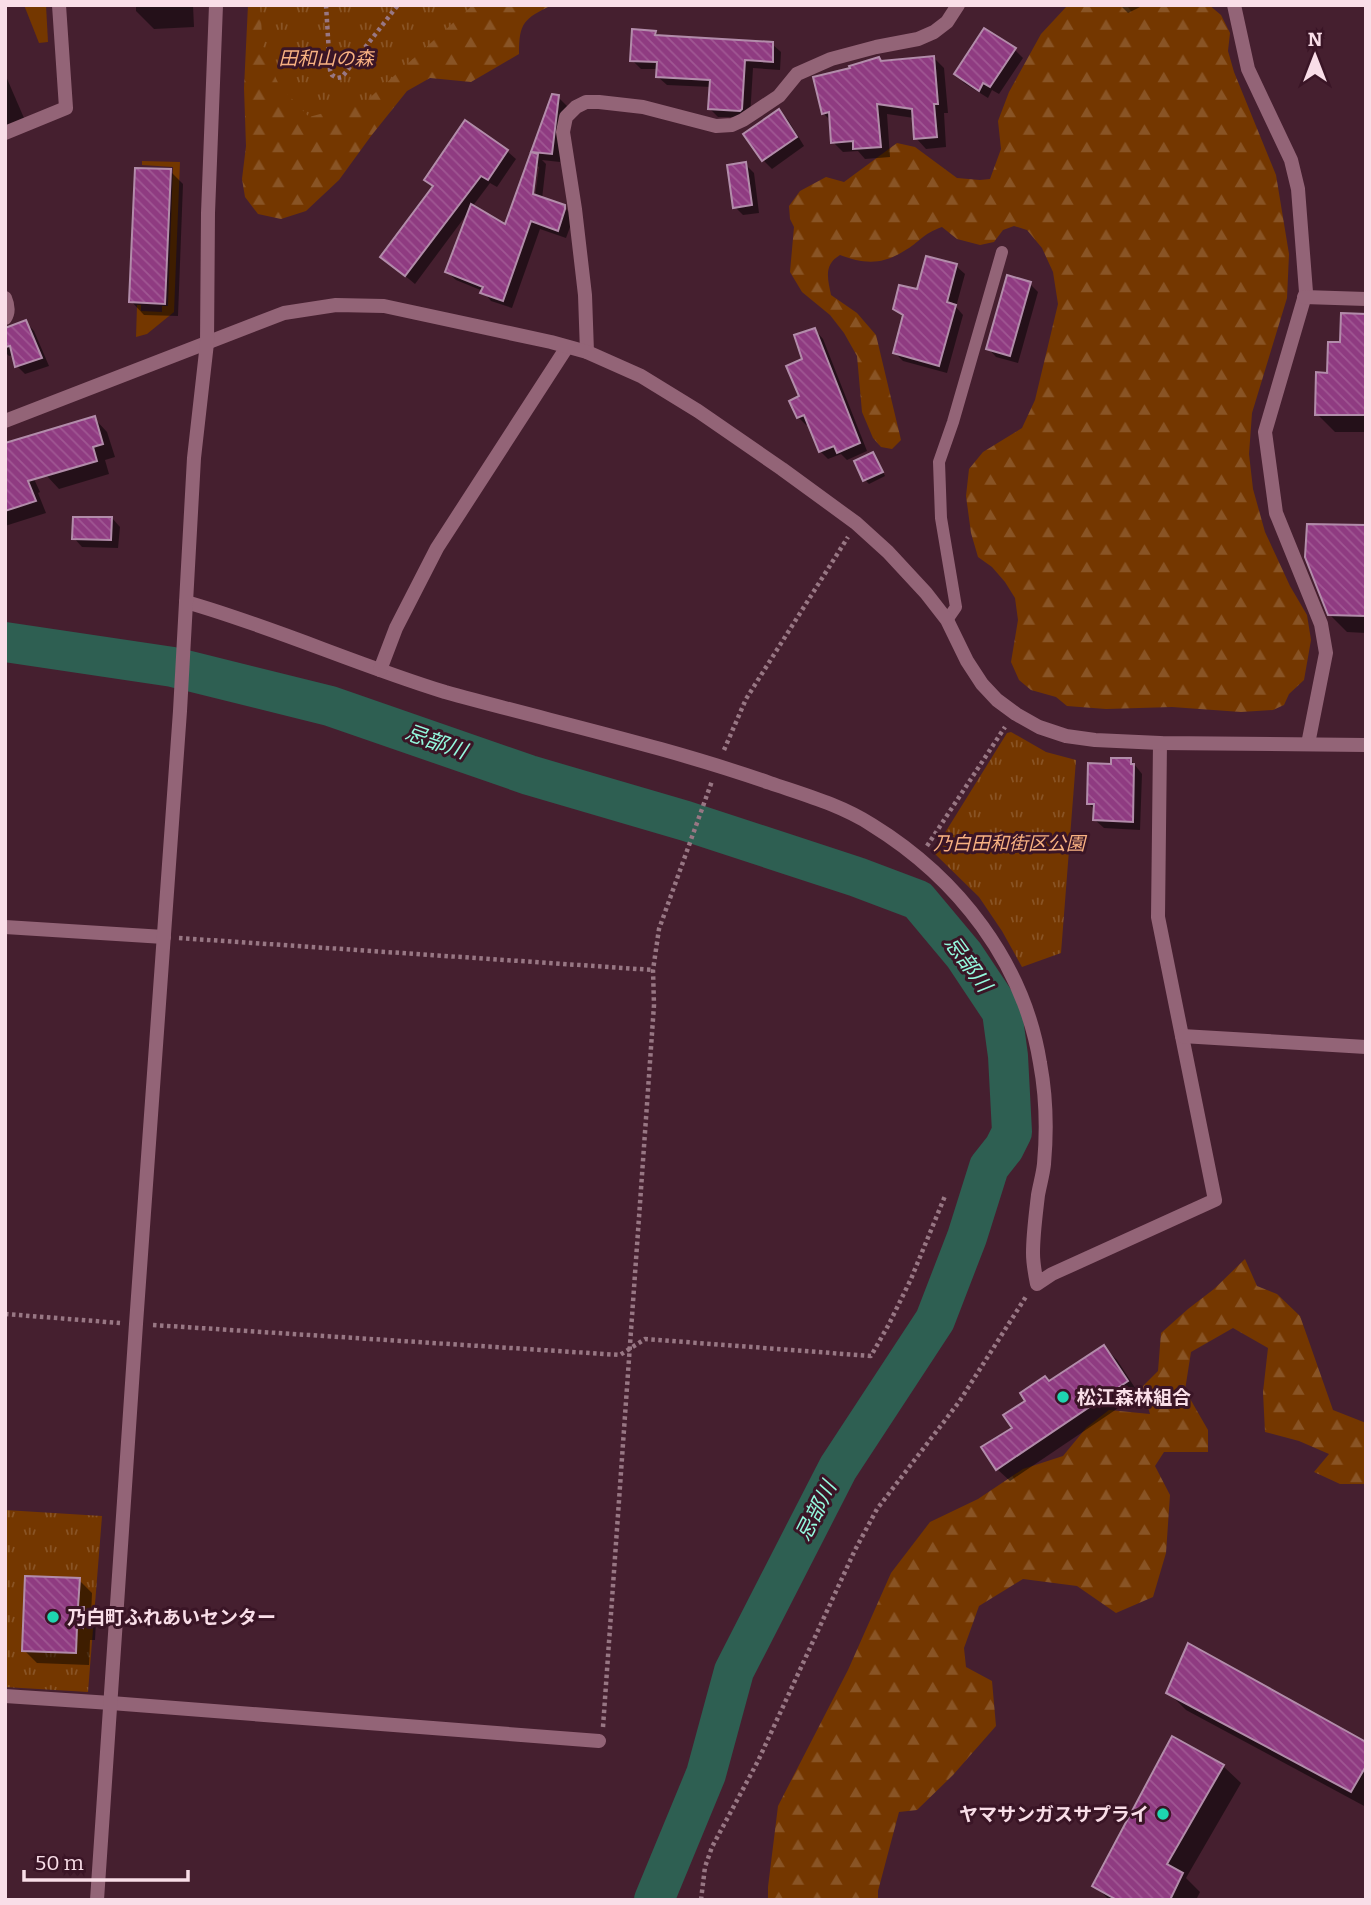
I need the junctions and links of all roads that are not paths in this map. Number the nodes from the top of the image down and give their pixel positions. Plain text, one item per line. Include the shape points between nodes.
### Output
1 (59, 5) edge
2 (216, 5) edge
3 (958, 5) edge
4 (1234, 5) edge
5 (5, 133) edge
6 (1002, 252) dead end
7 (1304, 297) junction
8 (5, 298) edge
9 (1366, 299) edge
10 (5, 318) edge
11 (206, 343) junction
12 (567, 347) junction
13 (587, 352) junction
14 (5, 421) edge
15 (186, 605) junction
16 (947, 620) junction
17 (380, 670) junction
18 (1160, 743) junction
19 (1308, 744) junction
20 (1366, 745) edge
21 (5, 927) edge
22 (164, 937) junction
23 (1182, 1035) junction
24 (1366, 1047) edge
25 (5, 1696) edge
26 (111, 1703) junction
27 (599, 1741) road end
28 (97, 1900) edge

1 - 5 street via 66,108
2 - 11 street
3 - 13 street via 934,32 831,59 797,74 779,96 732,125 716,126 643,107 586,102 576,107 566,117 563,132 575,209
4 - 7 street via 1248,69 1291,160
6 - 16 lane via 939,461 941,518 957,607
7 - 9 street
7 - 19 street via 1265,432 1276,513 1321,624 1326,653
8 - 10 street
11 - 12 street via 284,313 335,305 384,306
11 - 14 street
11 - 15 street
12 - 13 street
12 - 17 street via 437,548
13 - 16 street via 642,376 698,411 856,523
15 - 17 street via 224,612
15 - 22 street
16 - 18 street via 982,684 1016,714 1066,736
17 - 23 street via 717,766 845,810 919,858 949,885 995,944 1016,984 1040,1063 1044,1164 1033,1254 1037,1284 1215,1200
18 - 19 street
18 - 23 street via 1157,902
19 - 20 street
21 - 22 street
22 - 26 street
23 - 24 street
25 - 26 street
26 - 27 street
26 - 28 street

